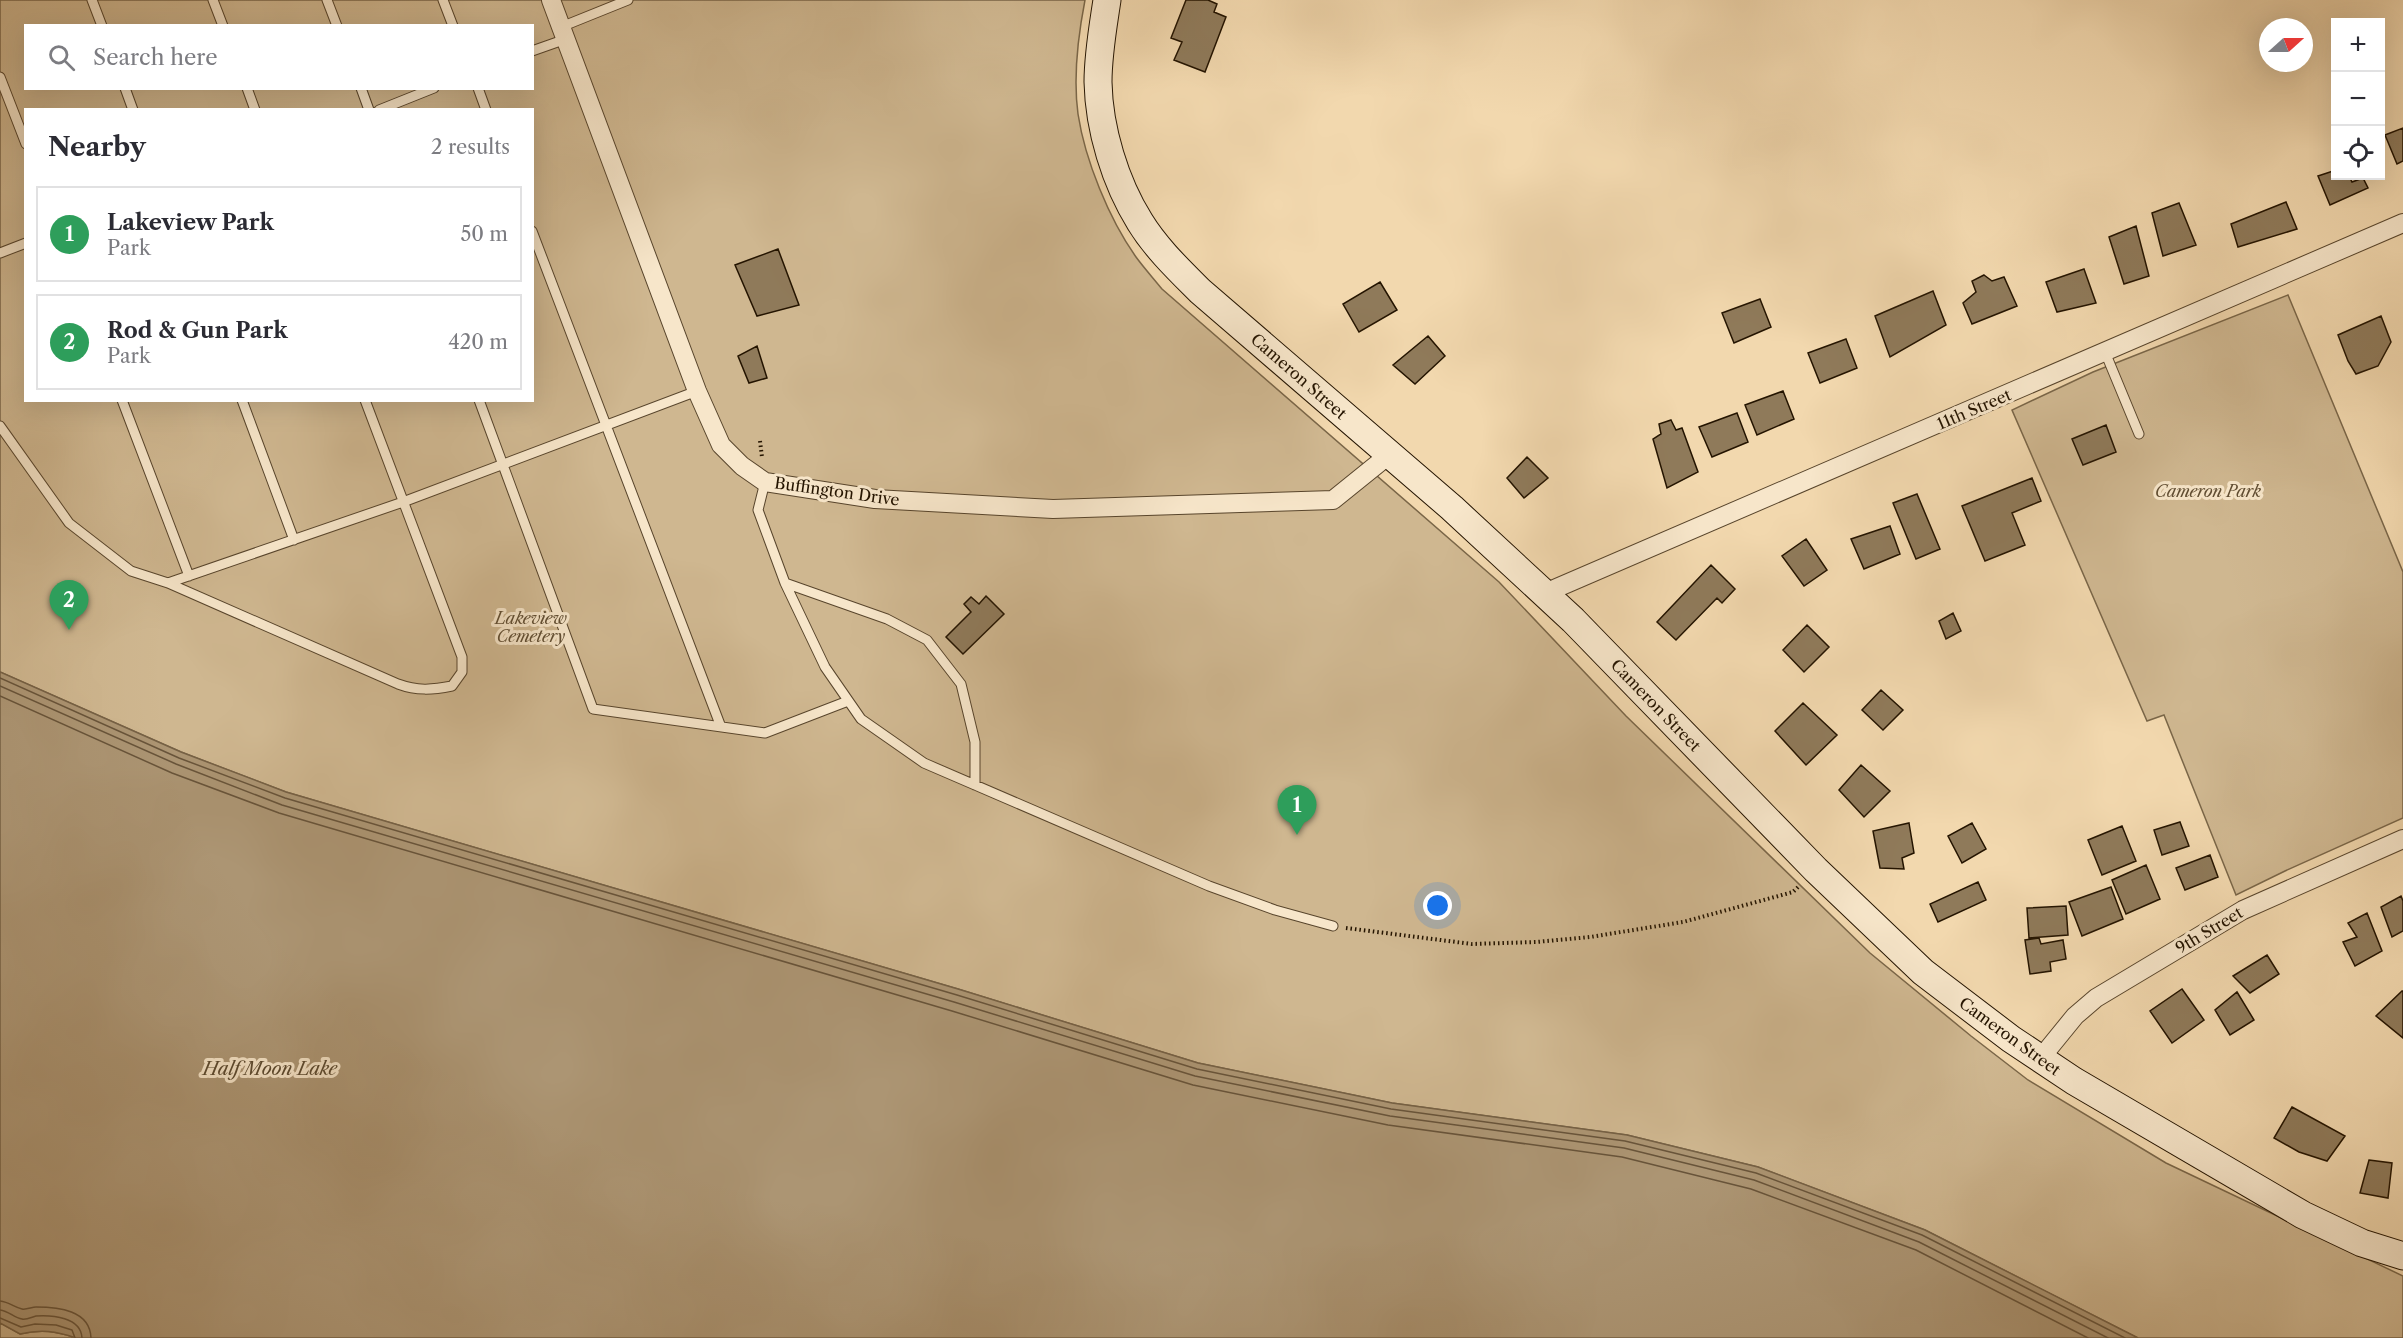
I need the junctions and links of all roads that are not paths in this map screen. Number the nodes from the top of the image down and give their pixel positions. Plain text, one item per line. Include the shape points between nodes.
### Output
1 (92, 0) edge
2 (213, 0) edge
3 (327, 0) edge
4 (444, 0) edge
5 (551, 0) edge
6 (628, 0) edge
7 (1107, 0) edge
8 (101, 24) edge
9 (222, 24) edge
10 (336, 24) edge
11 (452, 24) edge
12 (563, 33) junction
13 (534, 50) edge
14 (0, 77) edge
15 (126, 90) edge
16 (248, 90) edge
17 (362, 90) edge
18 (429, 90) edge
19 (479, 90) edge
20 (132, 108) edge
21 (254, 108) edge
22 (368, 108) edge
23 (384, 108) edge
24 (485, 108) edge
25 (24, 139) edge
26 (2403, 223) edge
27 (534, 236) edge
28 (24, 244) edge
29 (0, 253) edge
30 (2106, 352) junction
31 (697, 391) junction
32 (123, 402) edge
33 (243, 402) edge
34 (365, 402) edge
35 (480, 402) edge
36 (607, 425) junction
37 (0, 426) edge
38 (2139, 435) dead end
39 (1390, 454) junction
40 (503, 464) junction
41 (765, 482) junction
42 (403, 502) junction
43 (294, 540) junction
44 (189, 576) junction
45 (168, 583) junction
46 (785, 583) junction
47 (1545, 593) junction
48 (848, 700) junction
49 (722, 727) junction
50 (975, 786) junction
51 (2403, 839) edge
52 (1333, 926) road end
53 (2040, 1059) junction
54 (2403, 1256) edge

1 - 8 lane
2 - 9 lane
3 - 10 lane
4 - 11 lane
5 - 12 street, Buffington Drive
6 - 12 lane
7 - 39 main road, Cameron Street via 1098,83 1104,127 1118,176 1140,221 1166,257 1200,291
12 - 13 lane
12 - 31 street, Buffington Drive
14 - 25 lane
15 - 20 lane
16 - 21 lane
17 - 22 lane
18 - 23 lane
19 - 24 lane
26 - 30 street, 11th Street
27 - 36 lane
28 - 29 lane
30 - 38 lane
30 - 47 street, 11th Street
31 - 36 lane
31 - 41 street, Buffington Drive via 721,445
32 - 44 lane
33 - 43 lane
34 - 42 lane
35 - 40 lane
36 - 40 lane
36 - 49 lane
37 - 45 lane via 69,523 131,571
39 - 41 street, Buffington Drive via 1333,500 1053,509 875,499
39 - 47 main road, Cameron Street
40 - 42 lane
40 - 49 lane via 593,709
41 - 46 lane via 758,510
42 - 43 lane
42 - 45 lane via 462,657 462,672 452,686 415,690 398,684
43 - 44 lane
44 - 45 lane
46 - 48 lane via 825,668
46 - 50 lane via 887,619 927,640 961,684 975,742
47 - 53 main road, Cameron Street via 1816,870 1923,972
48 - 49 lane via 765,734
48 - 50 lane via 861,719 924,764
50 - 52 lane via 1209,886
51 - 53 street, 9th Street via 2243,910 2106,993 2075,1016
53 - 54 main road, Cameron Street via 2303,1215 2362,1243

